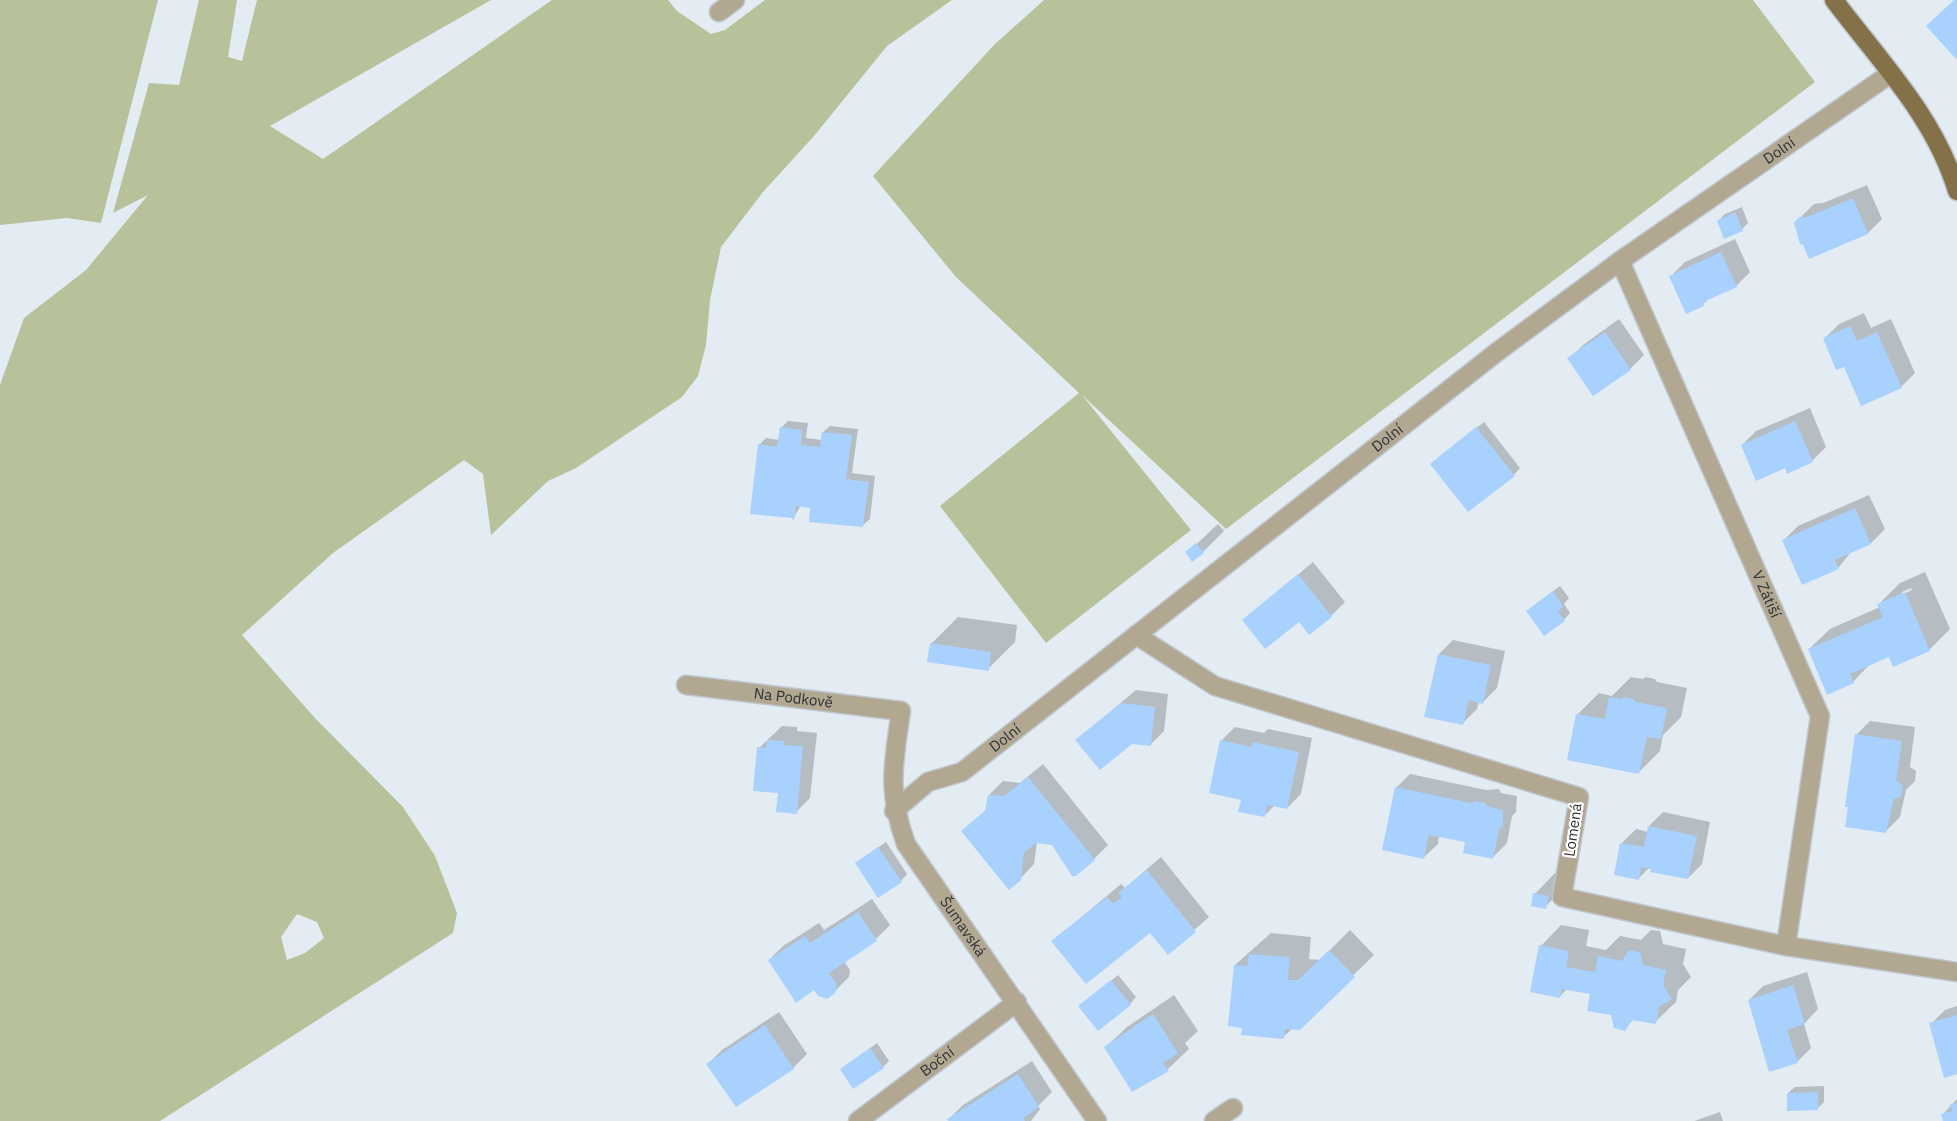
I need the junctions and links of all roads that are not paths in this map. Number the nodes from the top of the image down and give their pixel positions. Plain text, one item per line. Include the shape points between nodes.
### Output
1 (735, 0) edge
2 (1834, 0) edge
3 (719, 12) dead end
4 (1890, 74) junction
5 (1957, 191) edge
6 (1620, 261) junction
7 (1136, 635) junction
8 (686, 685) dead end
9 (901, 711) joint
10 (894, 811) junction
11 (1786, 945) junction
12 (1957, 972) edge
13 (1017, 1002) junction
14 (1233, 1108) dead end
15 (858, 1121) edge
16 (1098, 1121) edge
17 (1214, 1121) edge

1 - 3 street
2 - 4 main road
4 - 5 main road via 1940,146
4 - 6 street, Dolní
6 - 7 street, Dolní via 1497,352
6 - 11 street, V Zátiší via 1820,716
7 - 10 street, Dolní via 962,772 928,782
7 - 11 street, Lomená via 1215,686 1579,797 1562,897
8 - 9 street, Na Podkově
9 - 10 street, Šumavská via 892,770
10 - 13 street, Šumavská via 906,844
11 - 12 street, Lomená
13 - 15 street, Boční
13 - 16 street, Šumavská
14 - 17 street

